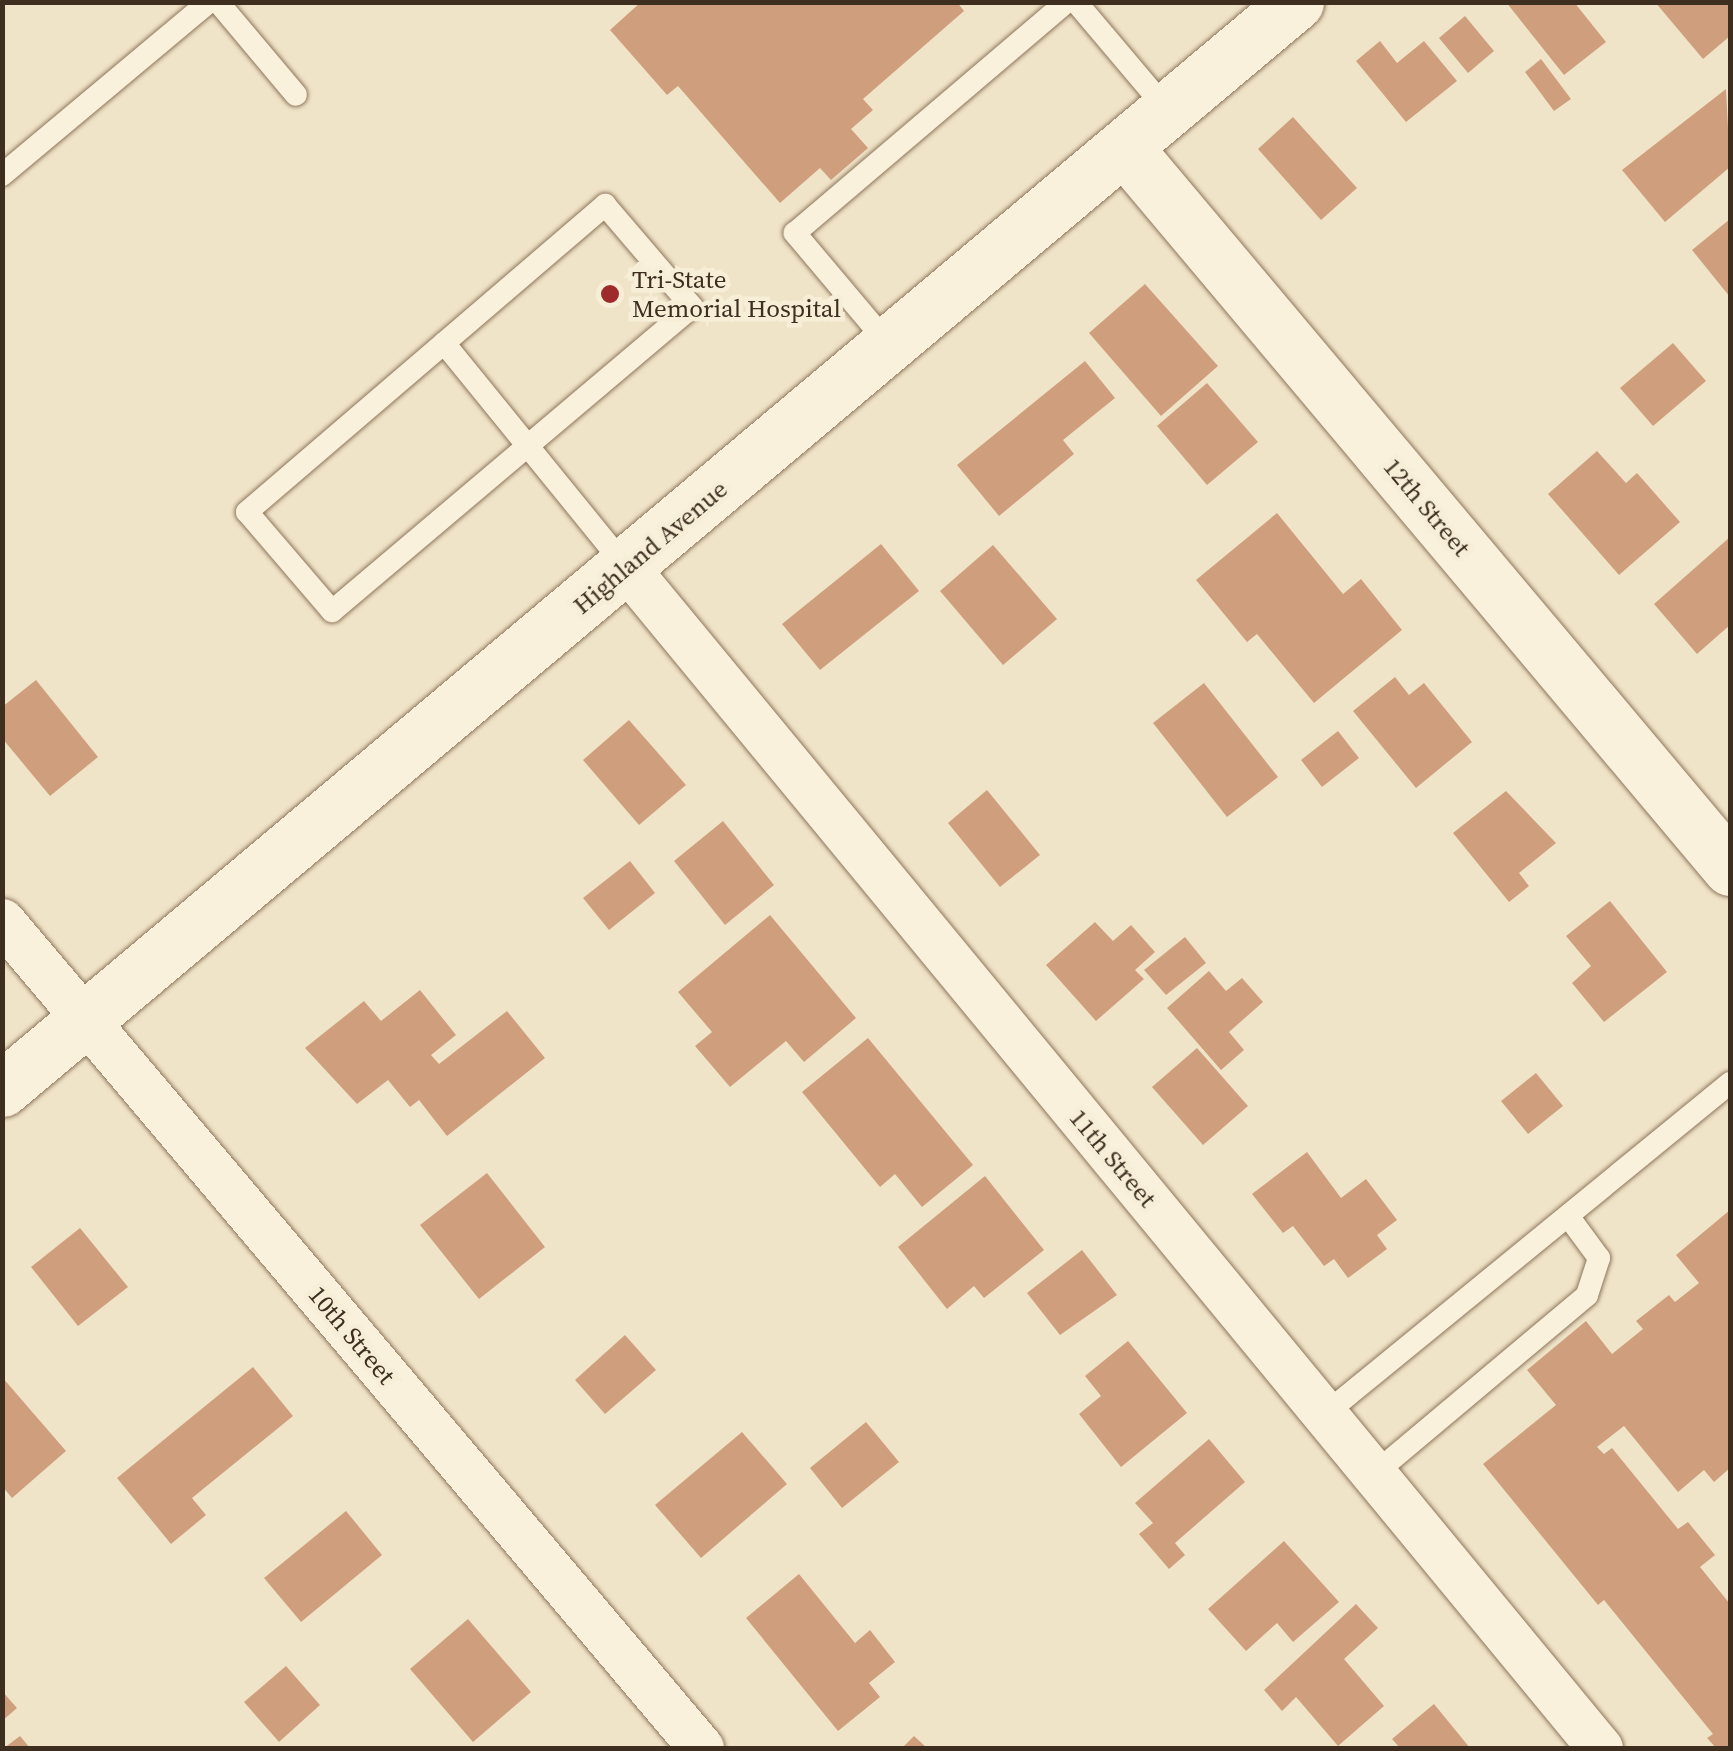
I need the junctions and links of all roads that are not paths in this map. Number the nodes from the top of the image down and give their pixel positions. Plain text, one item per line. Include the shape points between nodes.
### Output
1 (208, 2) edge
2 (218, 2) edge
3 (1066, 2) edge
4 (1076, 2) edge
5 (1296, 2) edge
6 (296, 95) dead end
7 (1168, 111) junction
8 (1124, 148) junction
9 (2, 176) edge
10 (444, 343) junction
11 (890, 346) junction
12 (528, 448) junction
13 (626, 567) junction
14 (1730, 868) edge
15 (3, 921) edge
16 (85, 1019) junction
17 (1730, 1083) edge
18 (2, 1089) edge
19 (1568, 1216) junction
20 (1325, 1414) junction
21 (1374, 1474) junction
22 (702, 1748) edge
23 (1600, 1748) edge

1 - 9 lane
2 - 6 lane
3 - 11 lane via 795,233
4 - 7 lane
5 - 7 main road, Highland Avenue
7 - 8 main road, Highland Avenue
8 - 11 main road, Highland Avenue
8 - 14 main road, 12th Street
10 - 12 lane
10 - 12 lane via 605,206 692,307
10 - 12 lane via 247,512 332,611
11 - 13 main road, Highland Avenue
12 - 13 lane
13 - 16 main road, Highland Avenue
13 - 20 street, 11th Street
15 - 16 street, 10th Street
16 - 18 main road, Highland Avenue
16 - 22 street, 10th Street
17 - 19 lane
19 - 20 lane
19 - 21 lane via 1598,1258 1588,1295
20 - 21 street, 11th Street
21 - 23 street, 11th Street

